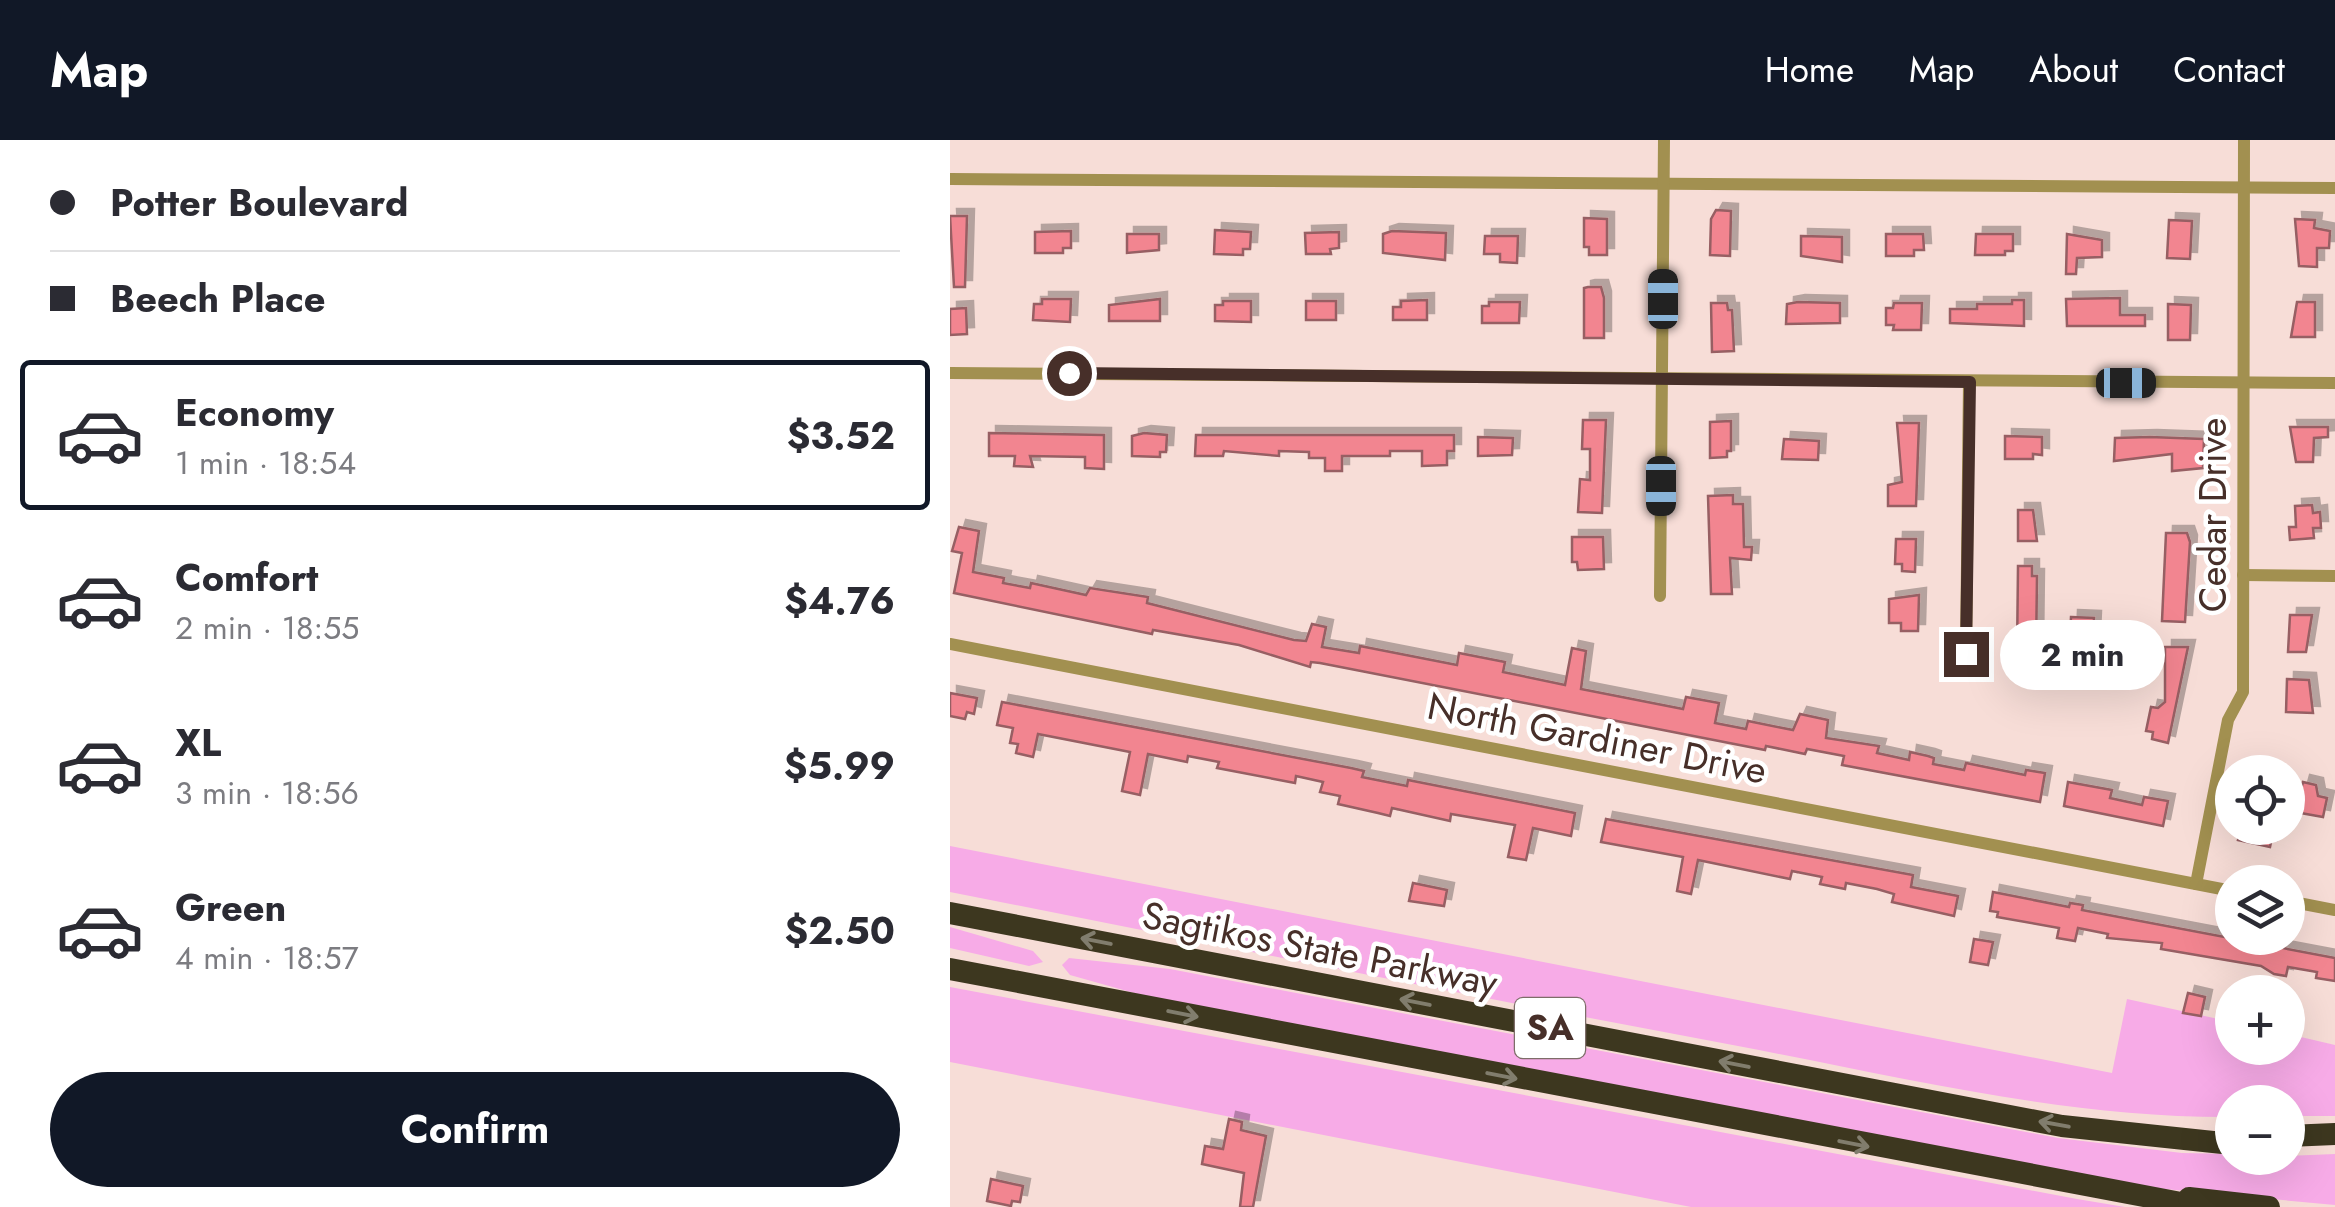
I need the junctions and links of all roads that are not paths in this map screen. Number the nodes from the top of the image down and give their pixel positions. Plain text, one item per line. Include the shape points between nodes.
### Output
1 (1664, 140) edge
2 (2244, 140) edge
3 (950, 180) edge
4 (1664, 184) junction
5 (2244, 188) junction
6 (2335, 188) edge
7 (950, 372) edge
8 (1662, 376) junction
9 (1970, 382) junction
10 (2243, 383) junction
11 (2335, 383) edge
12 (2243, 576) junction
13 (2335, 576) edge
14 (1660, 596) dead end
15 (950, 644) edge
16 (1966, 654) dead end
17 (2196, 884) junction
18 (2215, 888) edge
19 (2305, 905) edge
20 (2335, 910) edge
21 (950, 913) edge
22 (950, 969) edge
23 (2335, 1134) edge
24 (2305, 1135) edge
25 (2215, 1140) edge
26 (2305, 1144) edge
27 (2335, 1144) edge
28 (1963, 1165) junction
29 (2202, 1207) edge
30 (2269, 1207) edge

1 - 4 street
2 - 5 street, Cedar Drive
3 - 4 street
4 - 5 street
4 - 8 street
5 - 6 street
5 - 10 street, Cedar Drive
7 - 8 street
8 - 9 street
8 - 14 street
9 - 10 street
9 - 16 street
10 - 11 street
10 - 12 street, Cedar Drive
12 - 13 street
12 - 17 street, Cedar Drive via 2243,692 2228,720
15 - 17 street, North Gardiner Drive
17 - 18 street, North Gardiner Drive
19 - 20 street
25 -> 21 highway, Sagtikos State Parkway / SA via 2150,1138 1968,1109
22 -> 28 highway, SA
23 - 24 highway
26 - 27 highway
28 - 29 highway
28 - 30 highway

